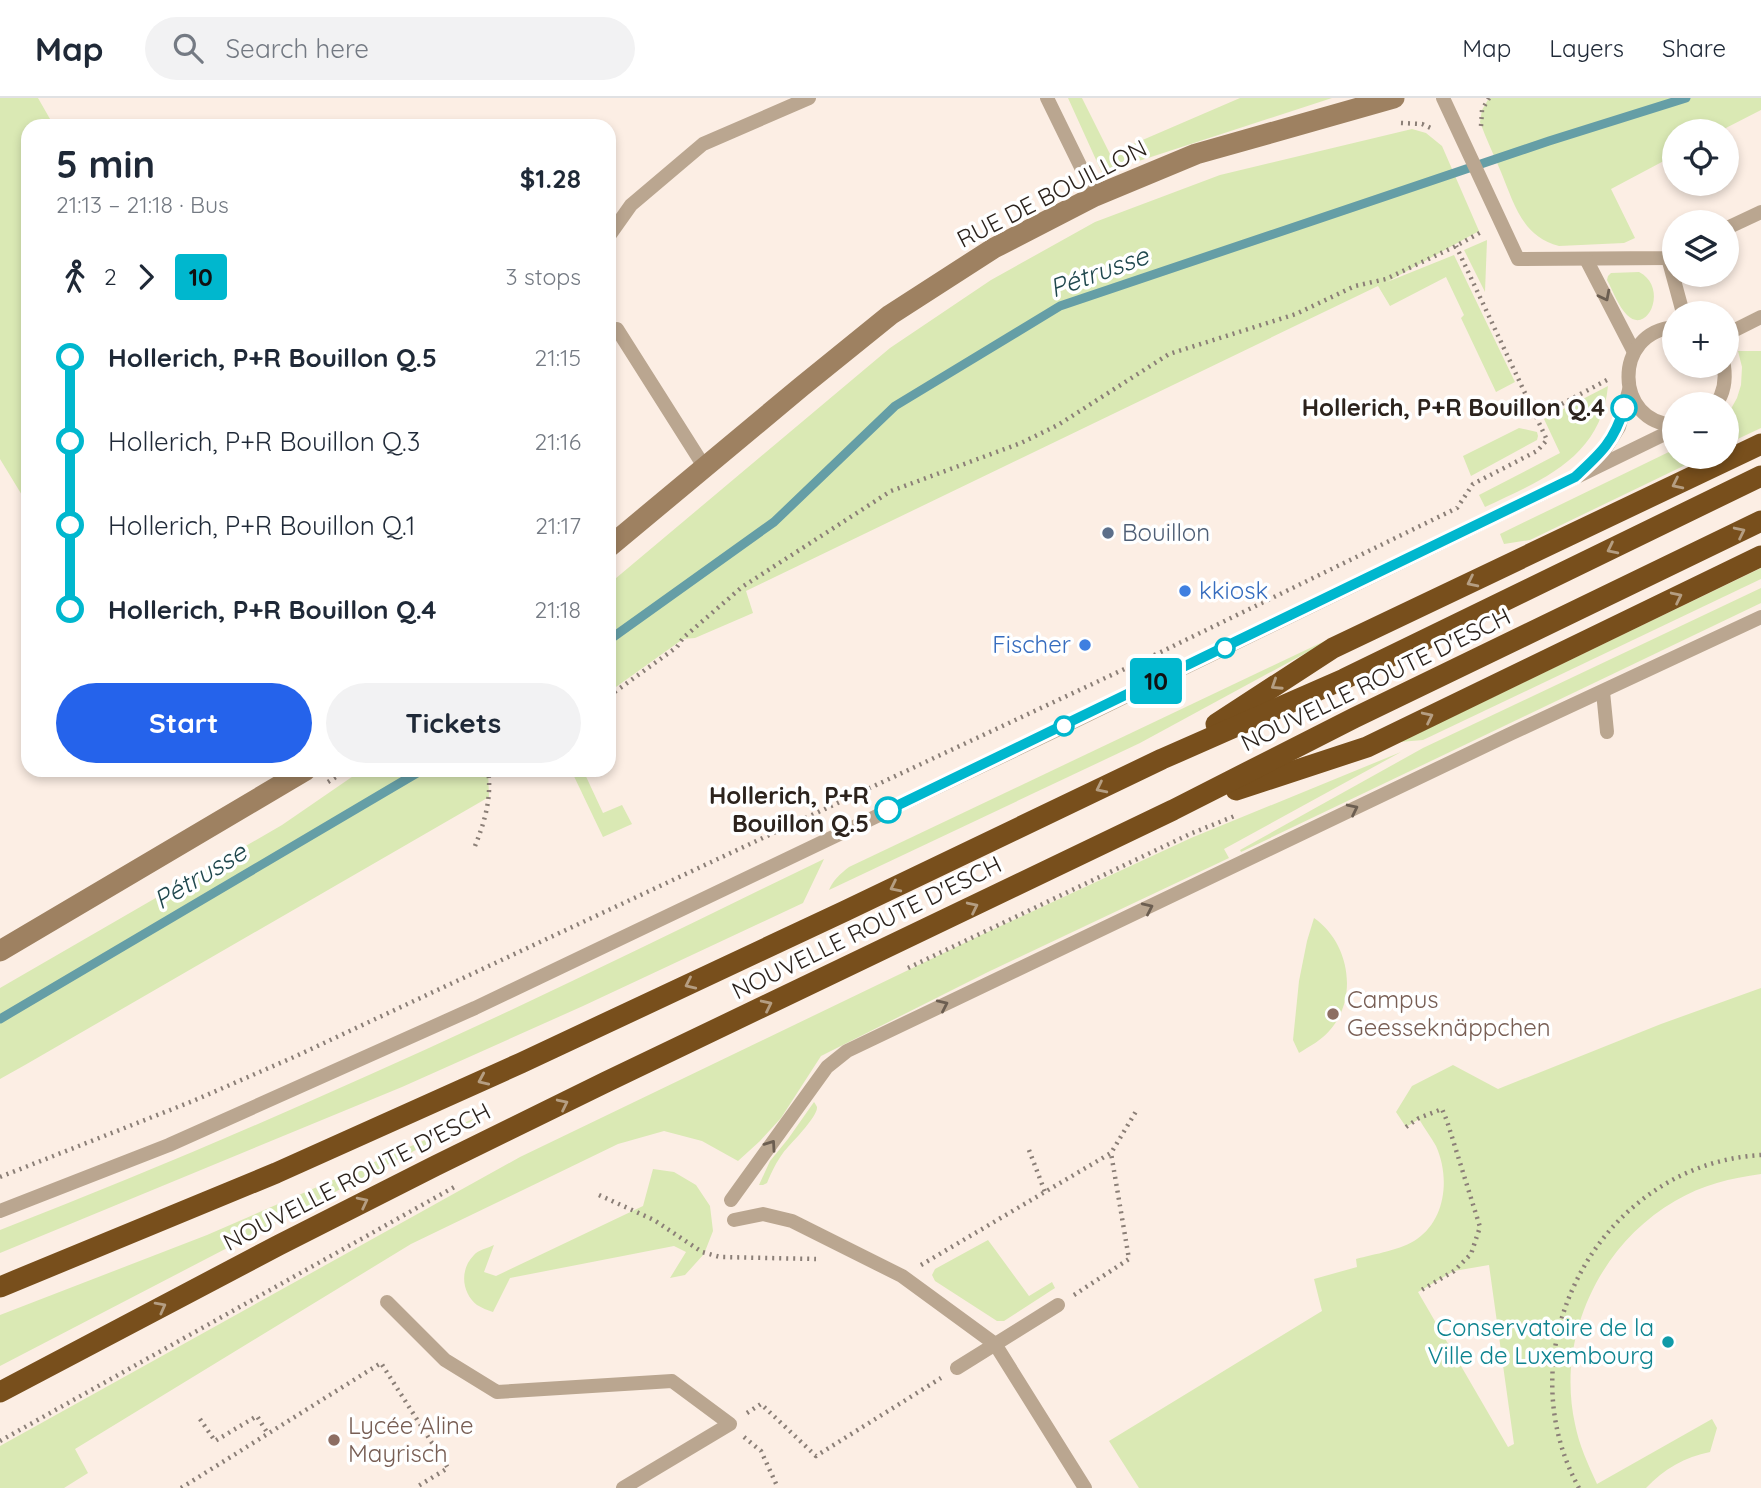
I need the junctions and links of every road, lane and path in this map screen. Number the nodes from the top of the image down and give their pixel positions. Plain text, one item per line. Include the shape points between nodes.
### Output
1 (809, 98) edge
2 (1047, 98) edge
3 (1394, 98) edge
4 (1443, 98) edge
5 (1489, 98) edge
6 (1395, 125) dead end
7 (1483, 135) dead end
8 (1441, 137) dead end
9 (1094, 196) junction
10 (1761, 212) edge
11 (1479, 220) dead end
12 (1739, 222) edge
13 (616, 226) edge
14 (1456, 246) junction
15 (1662, 256) edge
16 (1586, 259) junction
17 (1761, 317) edge
18 (1739, 328) edge
19 (1662, 330) edge
20 (616, 336) edge
21 (1634, 352) junction
22 (1627, 374) junction
23 (1629, 390) junction
24 (1537, 417) junction
25 (1662, 423) edge
26 (1662, 434) edge
27 (1761, 444) edge
28 (705, 468) junction
29 (1761, 476) edge
30 (1575, 477) junction
31 (1761, 521) edge
32 (616, 541) edge
33 (1761, 556) edge
34 (1761, 617) edge
35 (1754, 623) edge
36 (616, 691) edge
37 (1603, 692) junction
38 (1607, 732) dead end
39 (1162, 759) junction
40 (294, 777) edge
41 (488, 777) edge
42 (1173, 810) junction
43 (1240, 813) dead end
44 (475, 846) dead end
45 (0, 951) edge
46 (904, 970) dead end
47 (1138, 1108) dead end
48 (1406, 1127) dead end
49 (1028, 1150) dead end
50 (1111, 1153) junction
51 (1761, 1155) edge
52 (0, 1177) edge
53 (457, 1186) dead end
54 (1045, 1192) junction
55 (598, 1195) dead end
56 (732, 1200) dead end
57 (0, 1211) edge
58 (734, 1220) dead end
59 (819, 1259) dead end
60 (902, 1276) junction
61 (0, 1287) edge
62 (1418, 1292) dead end
63 (387, 1303) dead end
64 (1058, 1305) joint
65 (101, 1338) junction
66 (995, 1344) junction
67 (957, 1368) joint
68 (0, 1392) edge
69 (0, 1408) edge
70 (200, 1419) dead end
71 (730, 1424) junction
72 (268, 1434) junction
73 (0, 1441) edge
74 (181, 1488) edge
75 (415, 1488) edge
76 (623, 1488) edge
77 (778, 1488) edge
78 (1085, 1488) edge
79 (1579, 1488) edge

1 - 13 lane via 703,145 631,205
2 - 9 lane
3 - 9 street, RUE DE BOUILLON via 1196,154
4 - 16 lane via 1518,259
5 - 7 path via 1480,122
6 - 8 path via 1422,124
9 - 28 street, RUE DE BOUILLON via 994,248 890,315
10 - 12 lane
11 - 14 path via 1483,232
14 - 24 path
14 - 36 path via 1296,314 1169,354 1046,431 891,491 742,587 677,647
15 - 16 lane
16 -> 21 lane
17 - 18 lane
19 - 21 lane via 1643,340
20 - 28 lane
21 - 22 lane
22 - 23 lane
22 - 24 path
23 - 25 lane via 1644,414
23 - 30 lane via 1619,427 1604,451
24 - 52 path via 1547,440 1537,451 1473,484 1457,508 1163,651 294,1057
26 - 30 lane
27 -> 39 highway via 1333,648
28 - 32 street, RUE DE BOUILLON
29 -> 39 highway, NOUVELLE ROUTE D'ESCH via 1344,679
30 - 57 lane via 475,1008 169,1145
42 -> 31 highway, NOUVELLE ROUTE D'ESCH
42 -> 33 highway via 1367,747
34 - 35 lane
35 - 37 lane
37 - 38 lane
56 -> 37 lane via 827,1068 847,1051
39 -> 61 highway, NOUVELLE ROUTE D'ESCH via 521,1063 276,1173
40 - 45 street
41 - 44 path via 485,821
65 -> 42 highway, NOUVELLE ROUTE D'ESCH via 496,1136
43 - 46 path
47 - 50 path
48 - 62 path via 1442,1109 1480,1227 1471,1254
49 - 54 path
50 - 54 path
50 - 64 path via 1129,1259
51 - 79 path via 1723,1161 1665,1185 1616,1223 1579,1273 1558,1331 1552,1393 1564,1453
53 - 73 path
54 - 60 path
55 - 59 path via 654,1220 702,1252 720,1257
58 - 60 lane via 763,1214 792,1221
60 - 66 lane
63 - 71 lane via 445,1360 497,1392 672,1381
64 - 66 lane
65 - 68 highway, NOUVELLE ROUTE D'ESCH
65 - 69 highway
66 - 67 lane
66 - 78 lane
67 - 71 path via 816,1456 761,1404
70 - 72 path via 215,1441 257,1416
71 - 76 lane
71 - 77 path via 761,1451
72 - 74 path
72 - 75 path via 381,1363 448,1468

